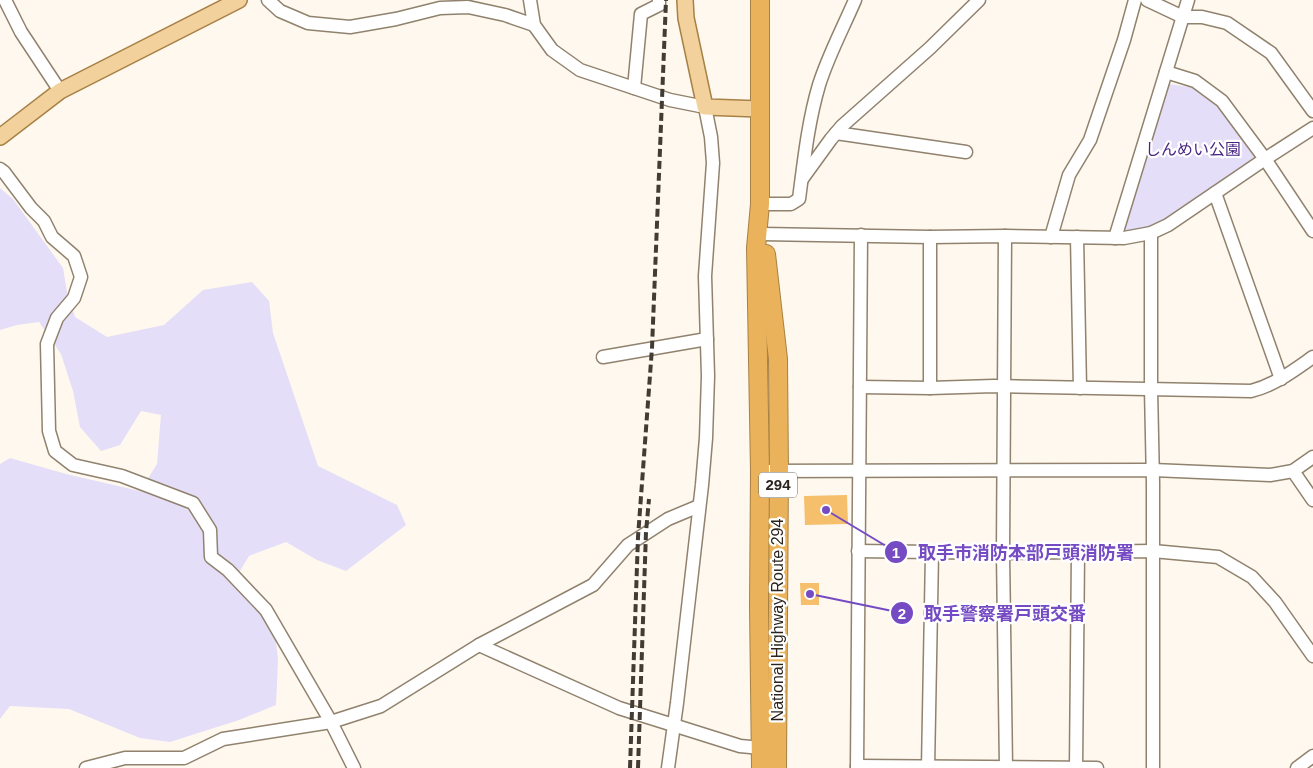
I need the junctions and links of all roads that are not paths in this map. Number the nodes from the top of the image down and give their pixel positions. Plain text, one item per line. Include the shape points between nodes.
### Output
1 (5, 0) edge
2 (239, 0) edge
3 (268, 0) edge
4 (530, 0) edge
5 (659, 0) edge
6 (685, 0) edge
7 (760, 0) edge
8 (855, 0) edge
9 (979, 0) edge
10 (1135, 0) edge
11 (1146, 0) edge
12 (1188, 0) edge
13 (1183, 17) junction
14 (534, 25) junction
15 (1166, 72) junction
16 (634, 88) junction
17 (60, 91) junction
18 (705, 107) junction
19 (760, 109) junction
20 (1313, 111) edge
21 (1313, 128) edge
22 (836, 133) junction
23 (0, 138) edge
24 (966, 152) dead end
25 (1265, 159) junction
26 (0, 169) edge
27 (802, 180) junction
28 (1216, 193) junction
29 (760, 204) junction
30 (1313, 231) edge
31 (1151, 233) junction
32 (760, 234) junction
33 (861, 235) junction
34 (1005, 236) junction
35 (930, 237) junction
36 (1051, 237) junction
37 (1077, 237) junction
38 (1115, 238) junction
39 (707, 339) junction
40 (603, 357) dead end
41 (1313, 358) edge
42 (1281, 379) junction
43 (1004, 386) junction
44 (860, 387) junction
45 (930, 388) junction
46 (1080, 388) junction
47 (1151, 389) junction
48 (1313, 457) edge
49 (859, 470) junction
50 (1003, 470) junction
51 (1153, 470) junction
52 (760, 471) junction
53 (779, 472) junction
54 (1293, 472) junction
55 (1313, 500) edge
56 (699, 506) junction
57 (858, 551) junction
58 (1153, 551) junction
59 (932, 552) junction
60 (1078, 552) junction
61 (1003, 553) junction
62 (479, 645) junction
63 (1313, 655) edge
64 (331, 722) junction
65 (674, 726) junction
66 (761, 748) junction
67 (1313, 756) edge
68 (857, 767) edge
69 (86, 768) edge
70 (354, 768) edge
71 (668, 768) edge
72 (761, 768) edge
73 (777, 768) edge
74 (928, 768) edge
75 (1006, 768) edge
76 (1076, 768) edge
77 (1097, 768) edge
78 (1153, 768) edge
79 (1297, 768) edge

1 - 17 street via 21,32
2 - 17 main road
3 - 14 street via 280,12 308,23 350,27 440,8 468,7
4 - 14 street
5 - 16 street via 659,5 641,14
6 - 18 main road
7 - 19 highway, National Highway Route 294 / 294
8 - 27 street via 820,84 806,145
9 - 22 street
10 - 36 street via 1090,140 1069,176
11 - 13 street
12 - 13 street
13 - 15 street
13 - 20 street via 1202,17 1226,23 1271,53
14 - 16 street via 552,50 580,70
15 - 25 street via 1195,81 1222,101
15 - 38 street
16 - 18 street
17 - 23 main road
18 - 19 main road
18 - 39 street via 713,162 705,276
19 - 29 highway, National Highway Route 294 / 294
21 - 25 street
22 - 24 street
22 - 27 street
25 - 28 street
25 - 30 street
26 - 64 street via 44,221 52,237 74,256 81,277 74,298 57,318 47,344 49,431 55,451 72,465 122,476 192,503 210,530 211,557 266,610
27 - 29 street via 799,199 791,204
28 - 31 street
28 - 42 street
29 - 32 highway, National Highway Route 294 / 294
31 - 38 street
31 - 47 street
32 - 33 street
32 - 52 highway, National Highway Route 294 / 294 via 756,248
32 - 53 highway, National Highway Route 294 / 294 via 778,359
33 - 35 street
33 - 44 street
34 - 35 street
34 - 36 street
34 - 43 street
35 - 45 street
36 - 37 street
37 - 38 street
37 - 46 street
39 - 40 street
39 - 56 street via 706,438
41 - 42 street
42 - 47 street via 1251,391
43 - 45 street
43 - 46 street
43 - 50 street
44 - 45 street
44 - 49 street
46 - 47 street
47 - 51 street
48 - 54 street
49 - 50 street
49 - 53 street
49 - 57 street
50 - 51 street
50 - 61 street
51 - 54 street via 1270,475
51 - 58 street
52 - 53 street
52 - 66 highway, National Highway Route 294 / 294
53 - 73 highway, National Highway Route 294 / 294
54 - 55 street
56 - 62 street via 668,519 628,545 593,585
56 - 65 street
57 - 59 street
57 - 68 street
58 - 60 street
58 - 63 street via 1218,557 1252,577 1275,602
58 - 78 street
59 - 61 street
59 - 74 street
60 - 61 street
60 - 76 street
61 - 75 street
62 - 64 street via 382,706
62 - 65 street via 619,708
64 - 69 street via 223,739 184,758 125,758
64 - 70 street
65 - 66 street via 740,746
65 - 71 street
66 - 72 highway, National Highway Route 294 / 294
67 - 79 street
68 - 74 street
74 - 75 street
75 - 76 street
76 - 77 street

